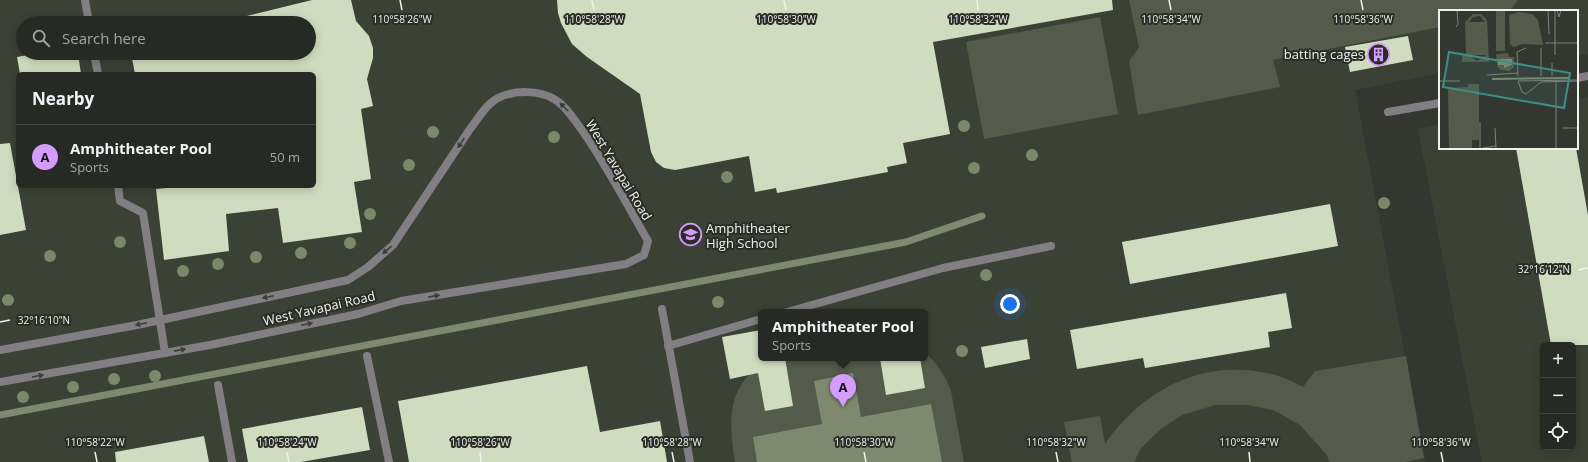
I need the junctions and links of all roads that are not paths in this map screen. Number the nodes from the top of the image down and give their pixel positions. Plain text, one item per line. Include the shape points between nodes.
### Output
1 (85, 0) edge
2 (88, 16) edge
3 (95, 60) edge
4 (98, 72) edge
5 (1588, 76) edge
6 (1578, 78) edge
7 (1439, 103) edge
8 (1388, 112) dead end
9 (118, 188) edge
10 (1051, 246) dead end
11 (662, 309) dead end
12 (798, 309) edge
13 (159, 320) junction
14 (758, 321) edge
15 (668, 346) junction
16 (0, 350) edge
17 (165, 353) junction
18 (367, 356) dead end
19 (0, 382) edge
20 (218, 385) dead end
21 (232, 462) edge
22 (389, 462) edge
23 (690, 462) edge

1 - 2 street
3 - 4 street
5 - 6 street
7 - 8 street
9 - 13 street via 120,201 143,213
10 - 12 street via 943,268
11 - 15 street
13 -> 16 street, West Yavapai Road
13 - 17 street
17 -> 13 street, West Yavapai Road via 358,314 400,301 626,264 644,255 648,241 589,141 567,110 545,94 513,93 498,98 483,111 393,245 368,267 348,280
14 - 15 street
15 - 23 street
19 -> 17 street, West Yavapai Road
18 - 22 street
20 - 21 street

